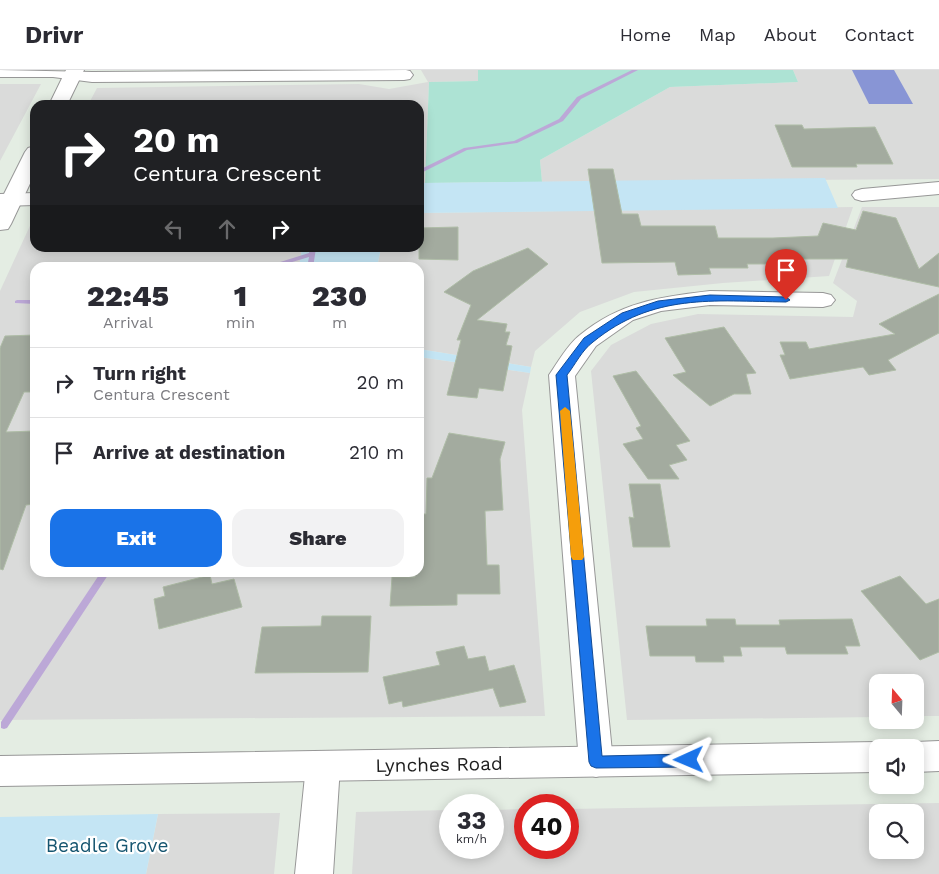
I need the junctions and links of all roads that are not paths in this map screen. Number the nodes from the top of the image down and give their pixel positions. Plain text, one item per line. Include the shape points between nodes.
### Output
1 (0, 72) edge
2 (74, 72) edge
3 (404, 75) dead end
4 (60, 100) edge
5 (30, 160) edge
6 (939, 188) edge
7 (862, 195) dead end
8 (30, 199) edge
9 (6, 200) edge
10 (0, 224) edge
11 (823, 300) dead end
12 (939, 756) edge
13 (869, 757) edge
14 (924, 757) edge
15 (596, 762) junction
16 (323, 766) junction
17 (0, 771) edge
18 (314, 874) edge

1 - 2 street
2 - 3 street via 92,77
2 - 4 street
5 - 9 street
6 - 7 street
8 - 9 street
9 - 10 street
11 - 15 street via 710,298 658,304 625,316 588,341 562,375
12 - 14 street
13 - 15 street, Lynches Road
15 - 16 street, Lynches Road
16 - 17 street, Lynches Road
16 - 18 street

